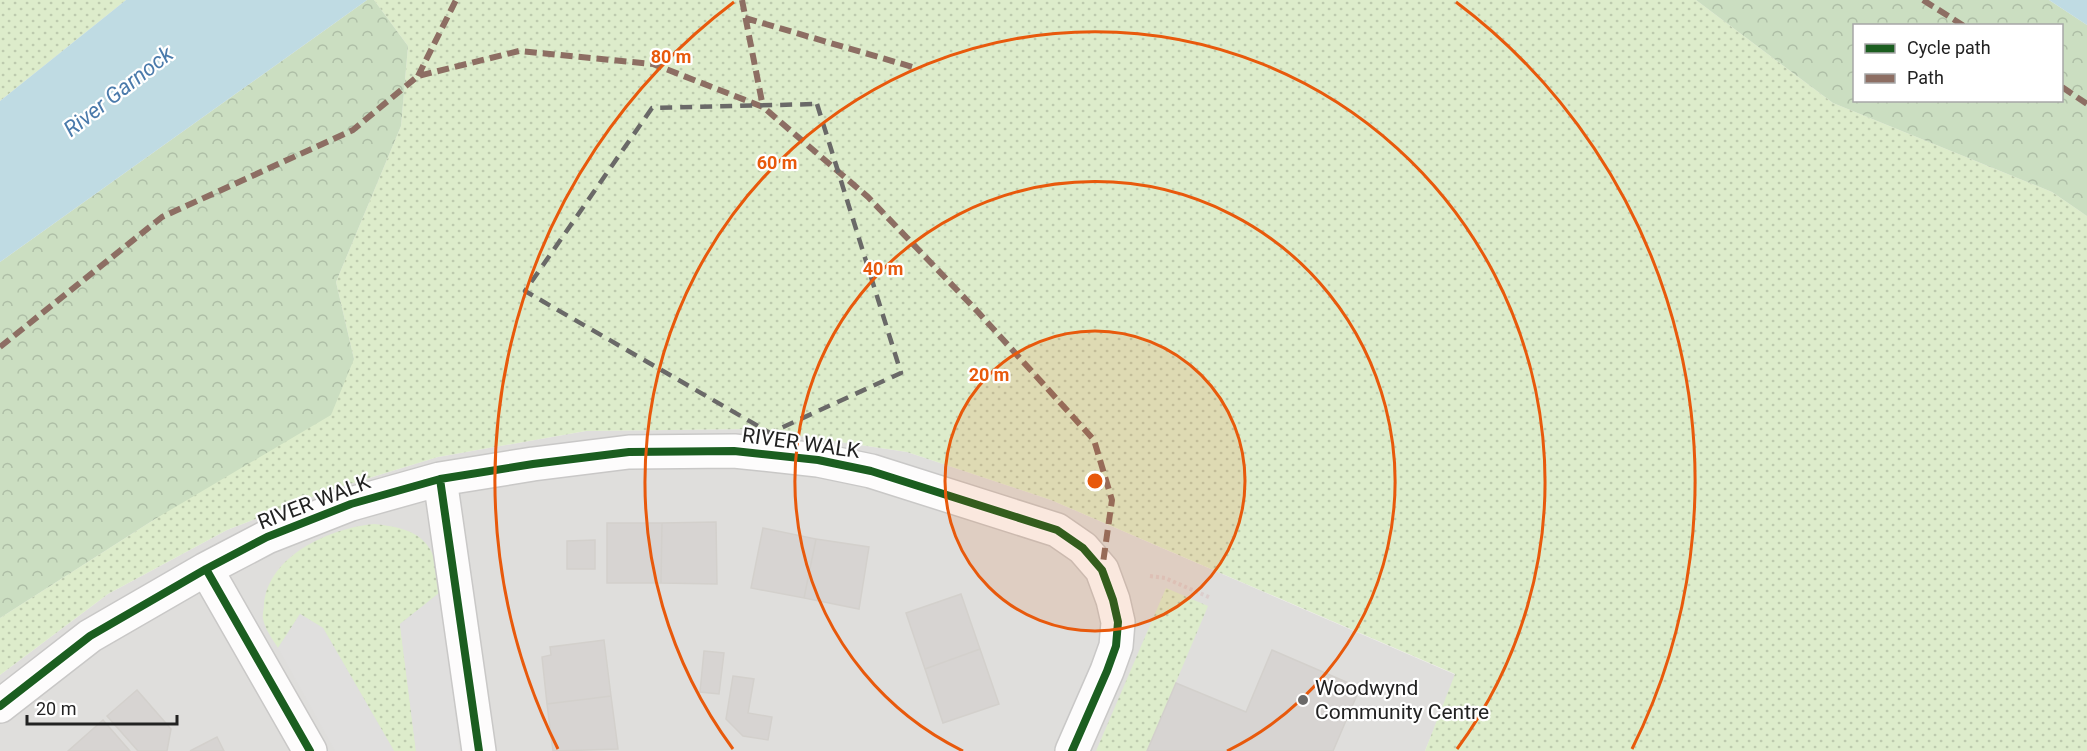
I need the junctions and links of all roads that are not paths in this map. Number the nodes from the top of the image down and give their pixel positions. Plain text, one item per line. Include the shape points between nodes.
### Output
1 (440, 478) junction
2 (206, 569) junction
3 (0, 706) edge
4 (310, 751) edge
5 (479, 751) edge
6 (1072, 751) edge

1 - 2 street, RIVER WALK via 351,504 267,537
1 - 5 street
1 - 6 street, RIVER WALK via 629,452 734,451 818,460 871,471 1058,530 1083,548 1107,585 1118,622 1116,646
2 - 3 street, RIVER WALK via 90,636
2 - 4 street

